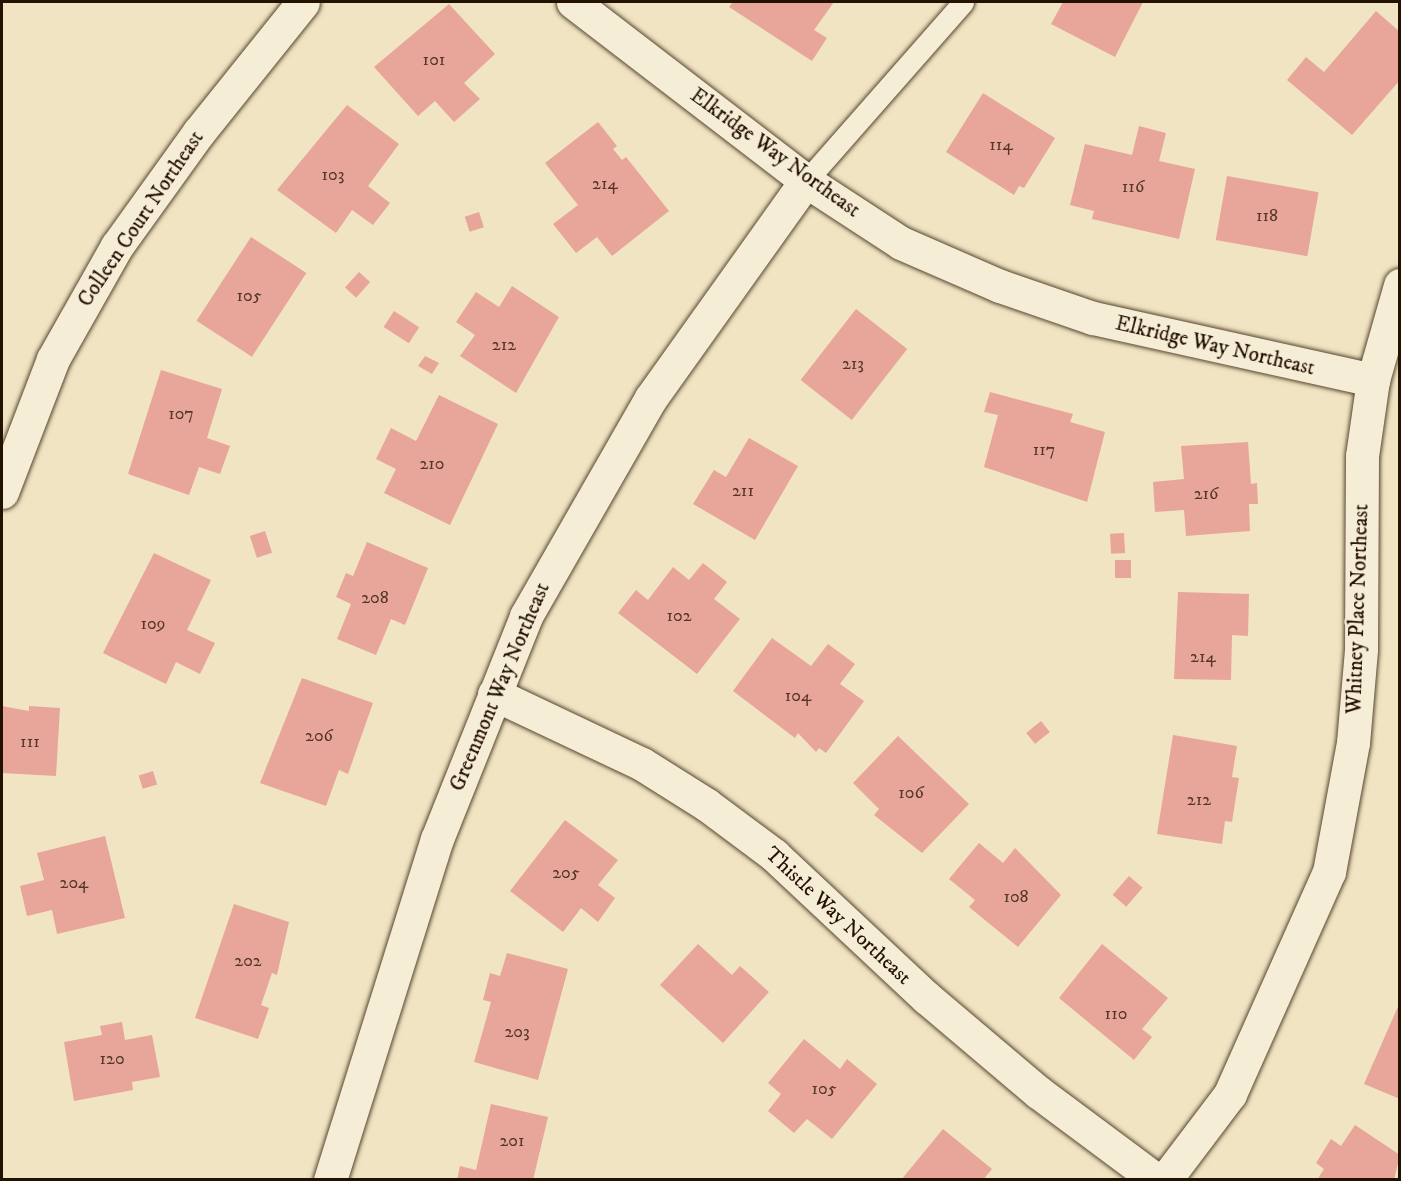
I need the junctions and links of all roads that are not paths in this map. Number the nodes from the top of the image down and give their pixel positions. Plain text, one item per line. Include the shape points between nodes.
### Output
1 (303, 2) edge
2 (573, 2) edge
3 (963, 2) edge
4 (806, 181) junction
5 (1400, 285) edge
6 (1373, 380) junction
7 (2, 492) edge
8 (494, 693) junction
9 (330, 1179) edge
10 (1156, 1179) edge
11 (1165, 1179) edge

1 - 7 street, Colleen Court Northeast via 198,132 117,246 53,359
2 - 4 street, Elkridge Way Northeast
3 - 4 lane
4 - 6 street, Elkridge Way Northeast via 901,243 1010,290 1177,340
4 - 8 street, Greenmont Way Northeast via 604,471 526,616
5 - 6 street, Whitney Place Northeast
6 - 11 street, Whitney Place Northeast via 1362,456 1361,649 1353,743 1329,872 1230,1094
8 - 9 street, Greenmont Way Northeast via 437,839
8 - 10 street, Thistle Way Northeast via 613,748 707,805 774,855 927,998 1038,1092

